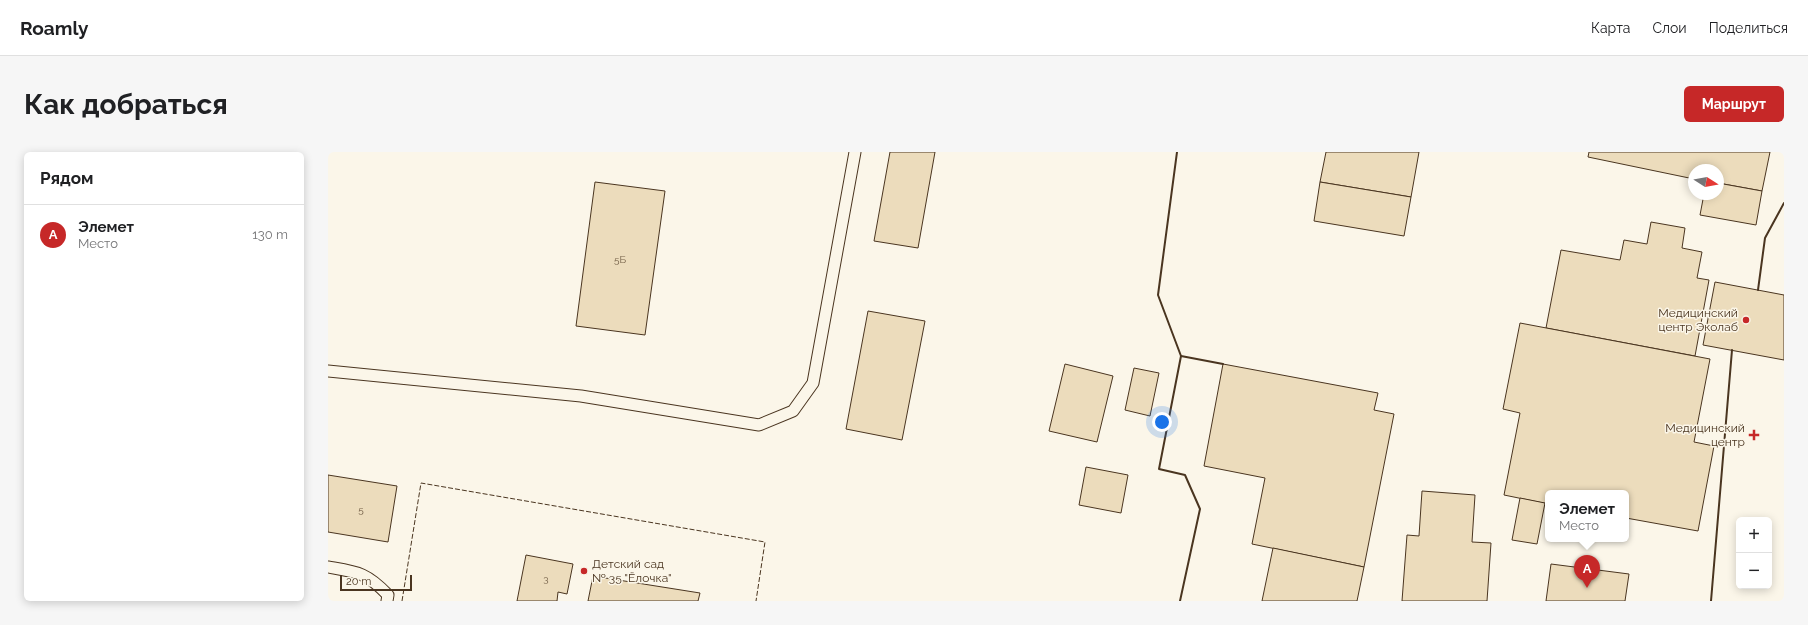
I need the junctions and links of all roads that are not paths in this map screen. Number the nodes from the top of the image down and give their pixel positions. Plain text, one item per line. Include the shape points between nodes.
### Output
1 (855, 152) edge
2 (328, 371) edge
3 (328, 567) edge
4 (387, 601) edge

1 - 2 lane via 813,383 793,411 758,425 581,396
3 - 4 lane via 360,573 376,583 388,595

